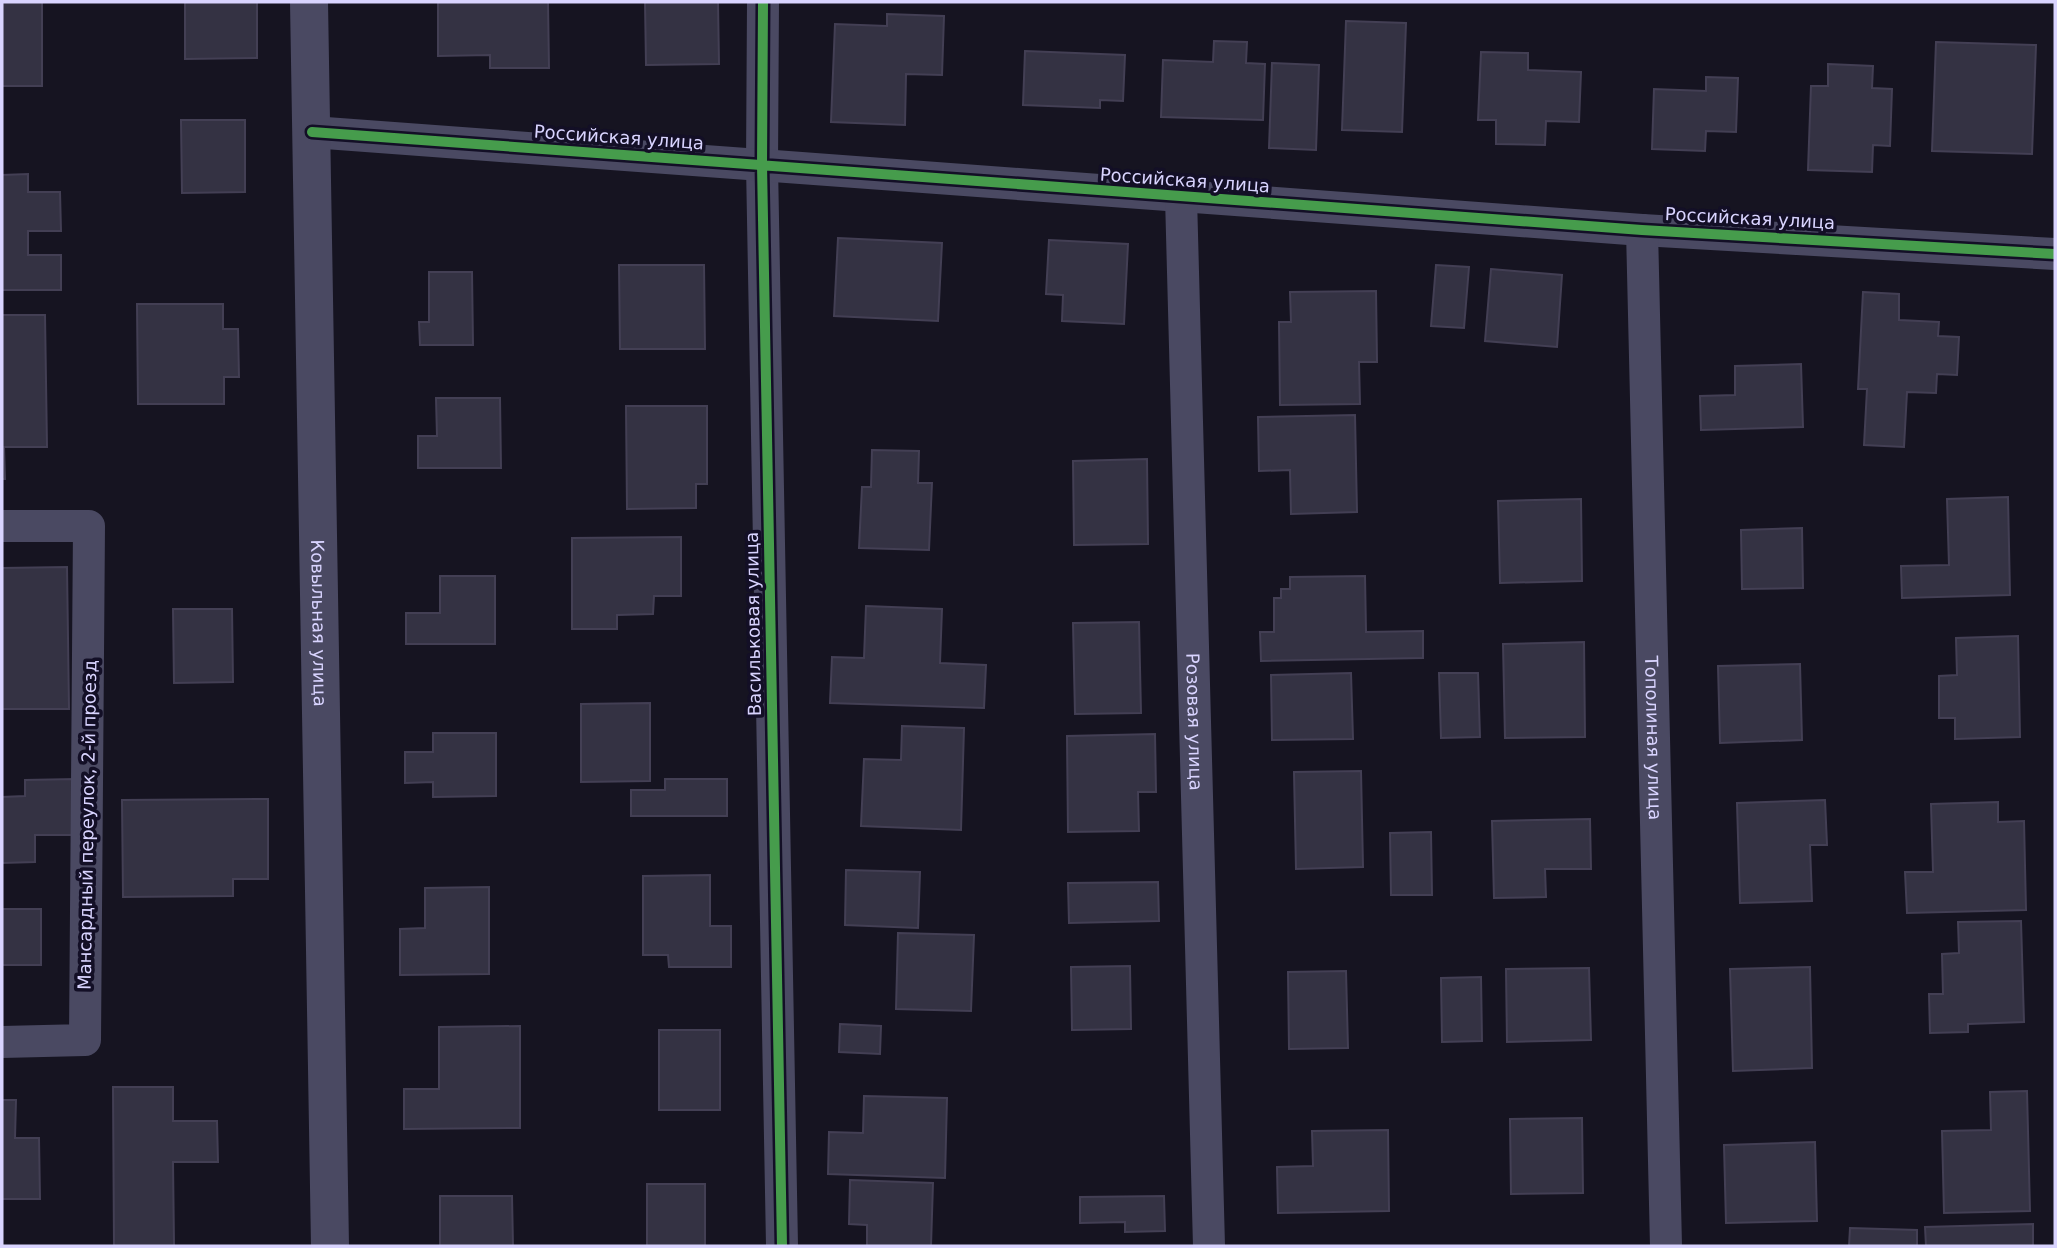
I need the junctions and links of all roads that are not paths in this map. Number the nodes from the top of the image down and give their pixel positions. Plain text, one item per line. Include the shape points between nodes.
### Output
1 (309, 2) edge
2 (763, 2) edge
3 (313, 132) junction
4 (762, 165) junction
5 (1181, 197) junction
6 (1642, 230) junction
7 (2055, 254) edge
8 (2, 526) edge
9 (2, 1042) edge
10 (331, 1246) edge
11 (782, 1246) edge
12 (1209, 1246) edge
13 (1666, 1246) edge

1 - 3 street, Ковыльная улица
2 - 4 street, Васильковая улица
3 - 4 street, Российская улица
3 - 10 street, Ковыльная улица
4 - 5 street, Российская улица
4 - 11 street, Васильковая улица
5 - 6 street, Российская улица
5 - 12 street, Розовая улица
6 - 7 street, Российская улица
6 - 13 street, Тополиная улица
8 - 9 street, Мансардный переулок, 2-й проезд via 89,526 85,1040

